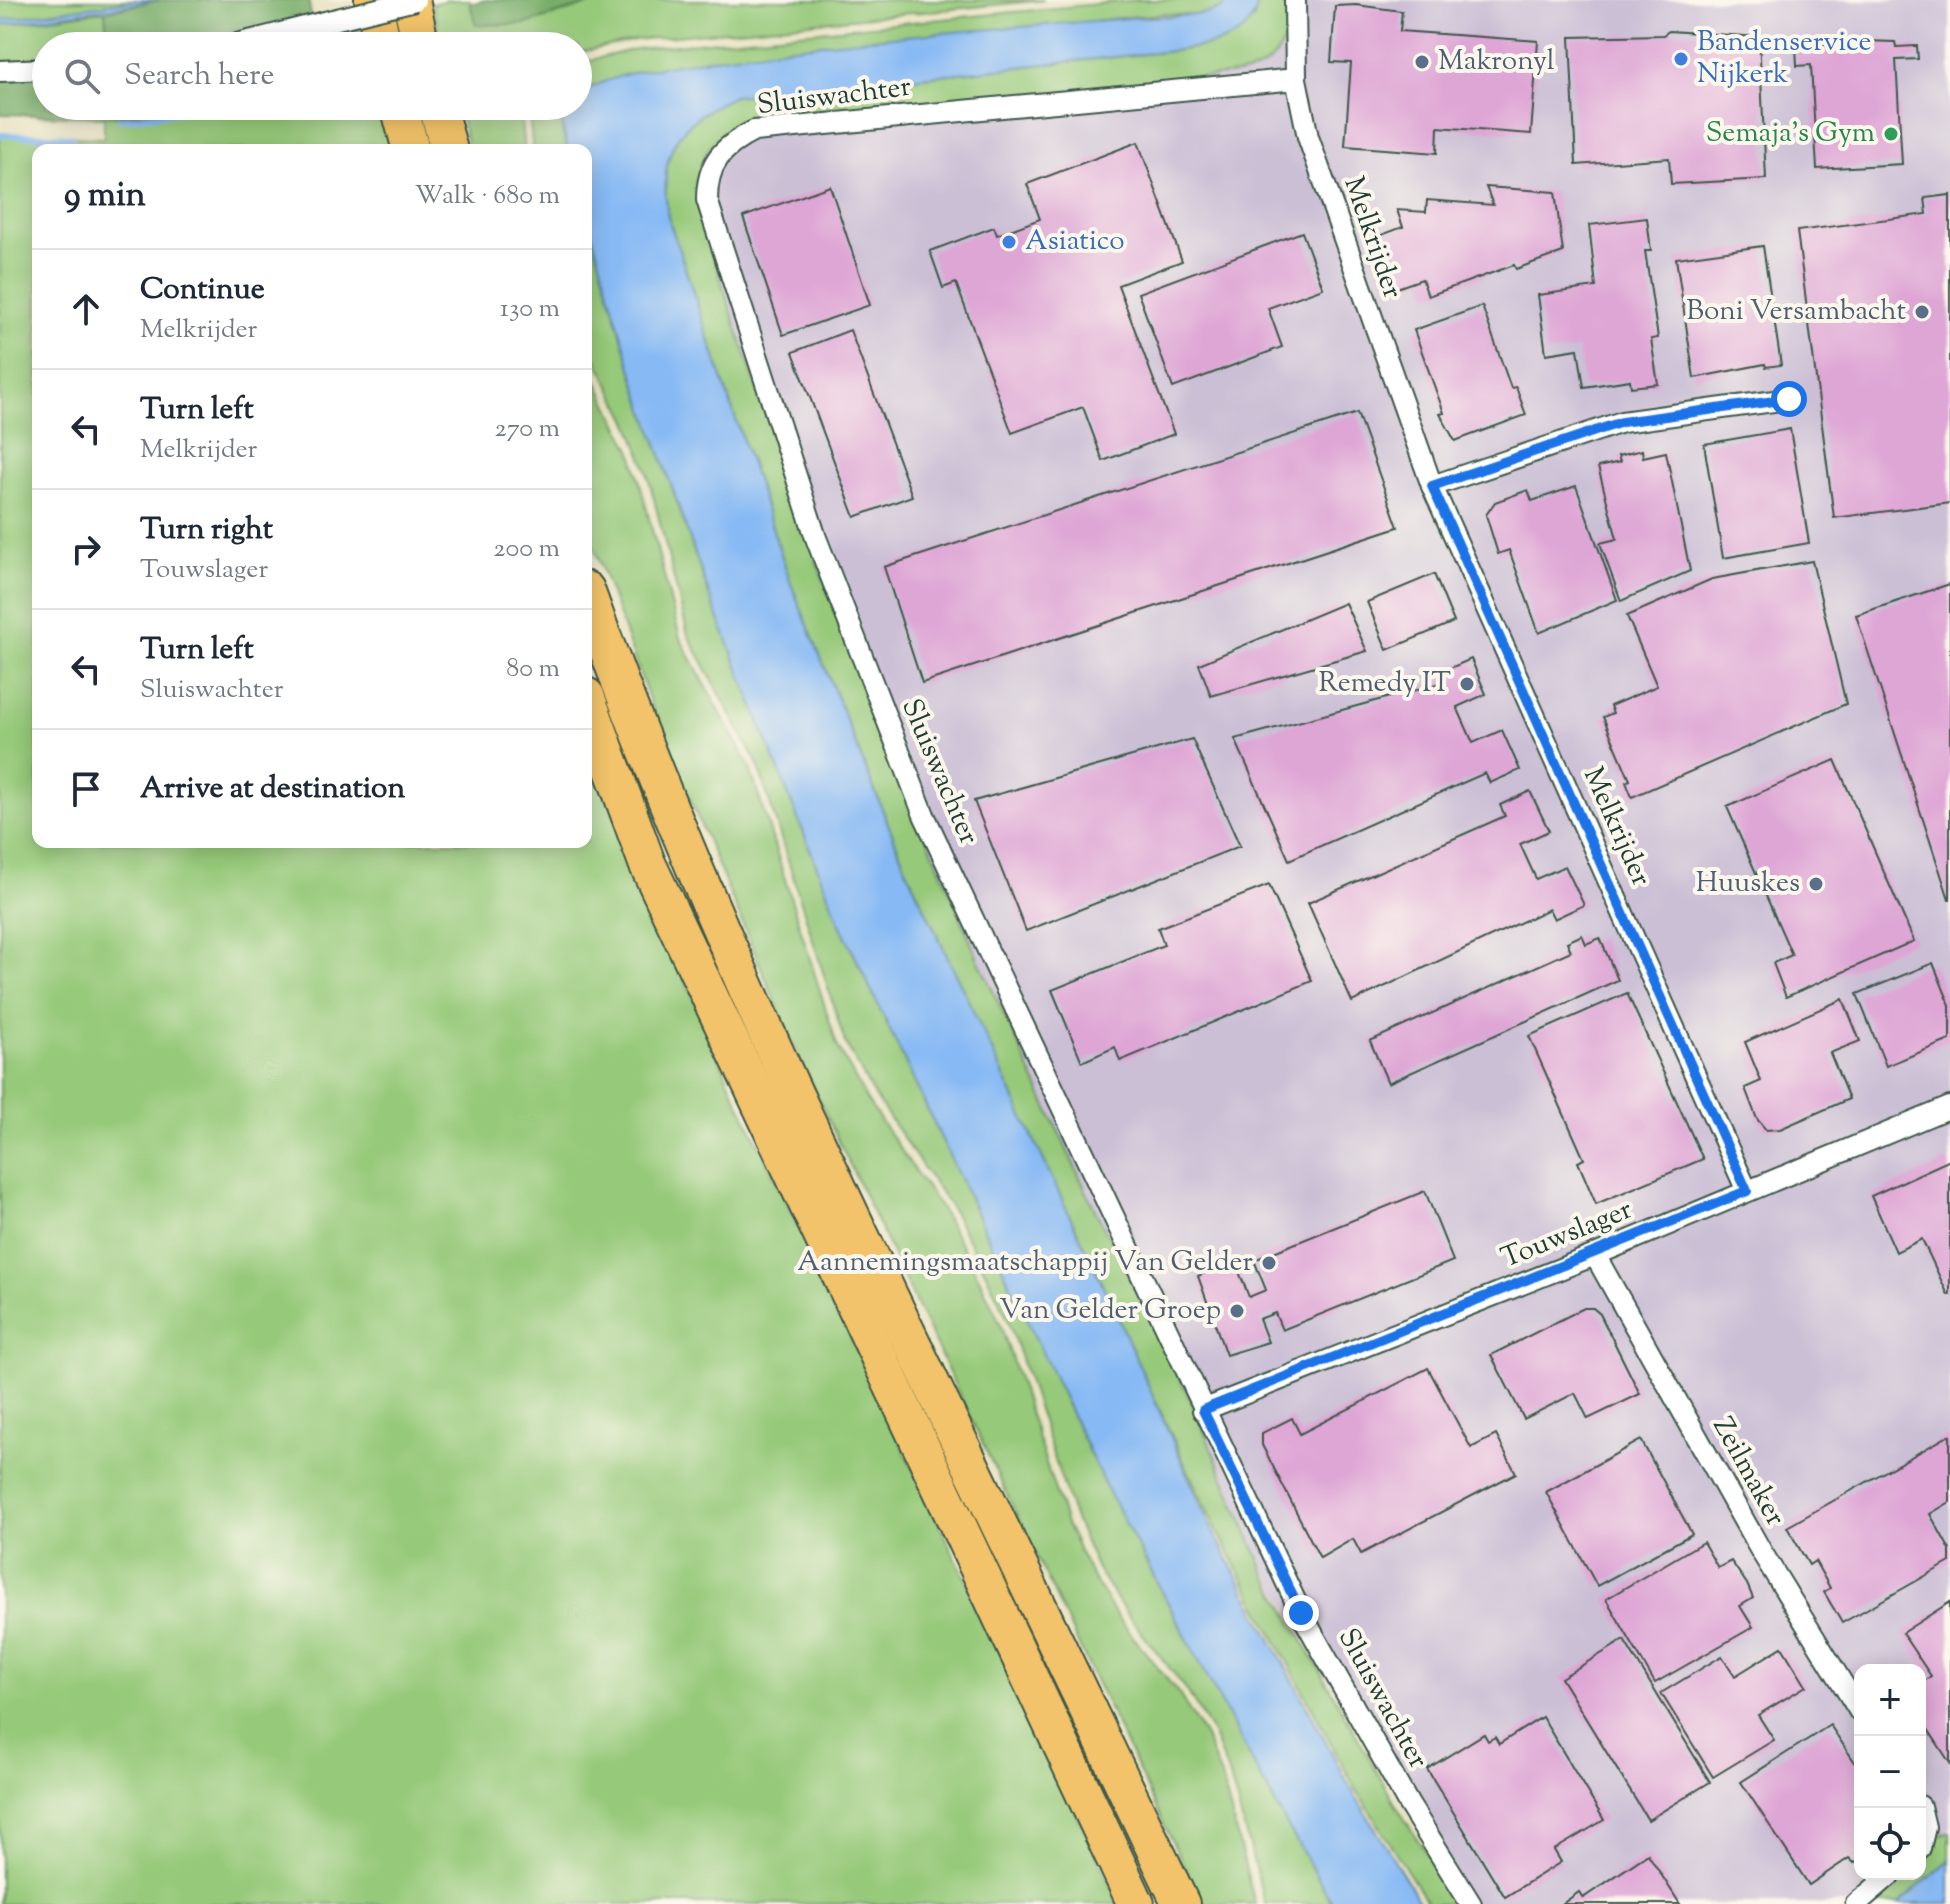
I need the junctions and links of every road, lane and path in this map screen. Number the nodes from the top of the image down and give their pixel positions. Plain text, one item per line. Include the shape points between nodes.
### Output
1 (373, 0) edge
2 (413, 0) edge
3 (1295, 0) edge
4 (285, 32) edge
5 (380, 32) edge
6 (419, 32) edge
7 (32, 70) edge
8 (0, 71) edge
9 (1296, 79) junction
10 (403, 120) edge
11 (441, 120) edge
12 (409, 144) edge
13 (447, 144) edge
14 (1789, 399) dead end
15 (1432, 486) junction
16 (592, 607) edge
17 (592, 712) edge
18 (1950, 1107) edge
19 (1747, 1191) junction
20 (1595, 1255) junction
21 (1203, 1410) junction
22 (1854, 1702) edge
23 (1884, 1880) edge
24 (1136, 1904) edge
25 (1181, 1904) edge
26 (1471, 1904) edge
27 (1856, 1904) edge

1 - 5 highway
2 - 4 street, bridge
2 - 6 highway
3 - 9 street, Melkrijder
7 - 8 street
9 - 15 street, Melkrijder via 1318,167
9 - 21 street, Sluiswachter via 754,131 715,159 707,183 707,200 816,538 924,815
10 - 12 highway
11 - 13 highway
14 - 15 street via 1622,422
15 - 19 street, Melkrijder
16 - 25 highway via 685,849 794,1099
17 - 24 highway via 647,863
18 - 19 street, Touwslager
19 - 20 street, Touwslager
20 - 21 street, Touwslager
20 - 22 street, Zeilmaker via 1761,1551
21 - 26 street, Sluiswachter via 1301,1613
23 - 27 street

